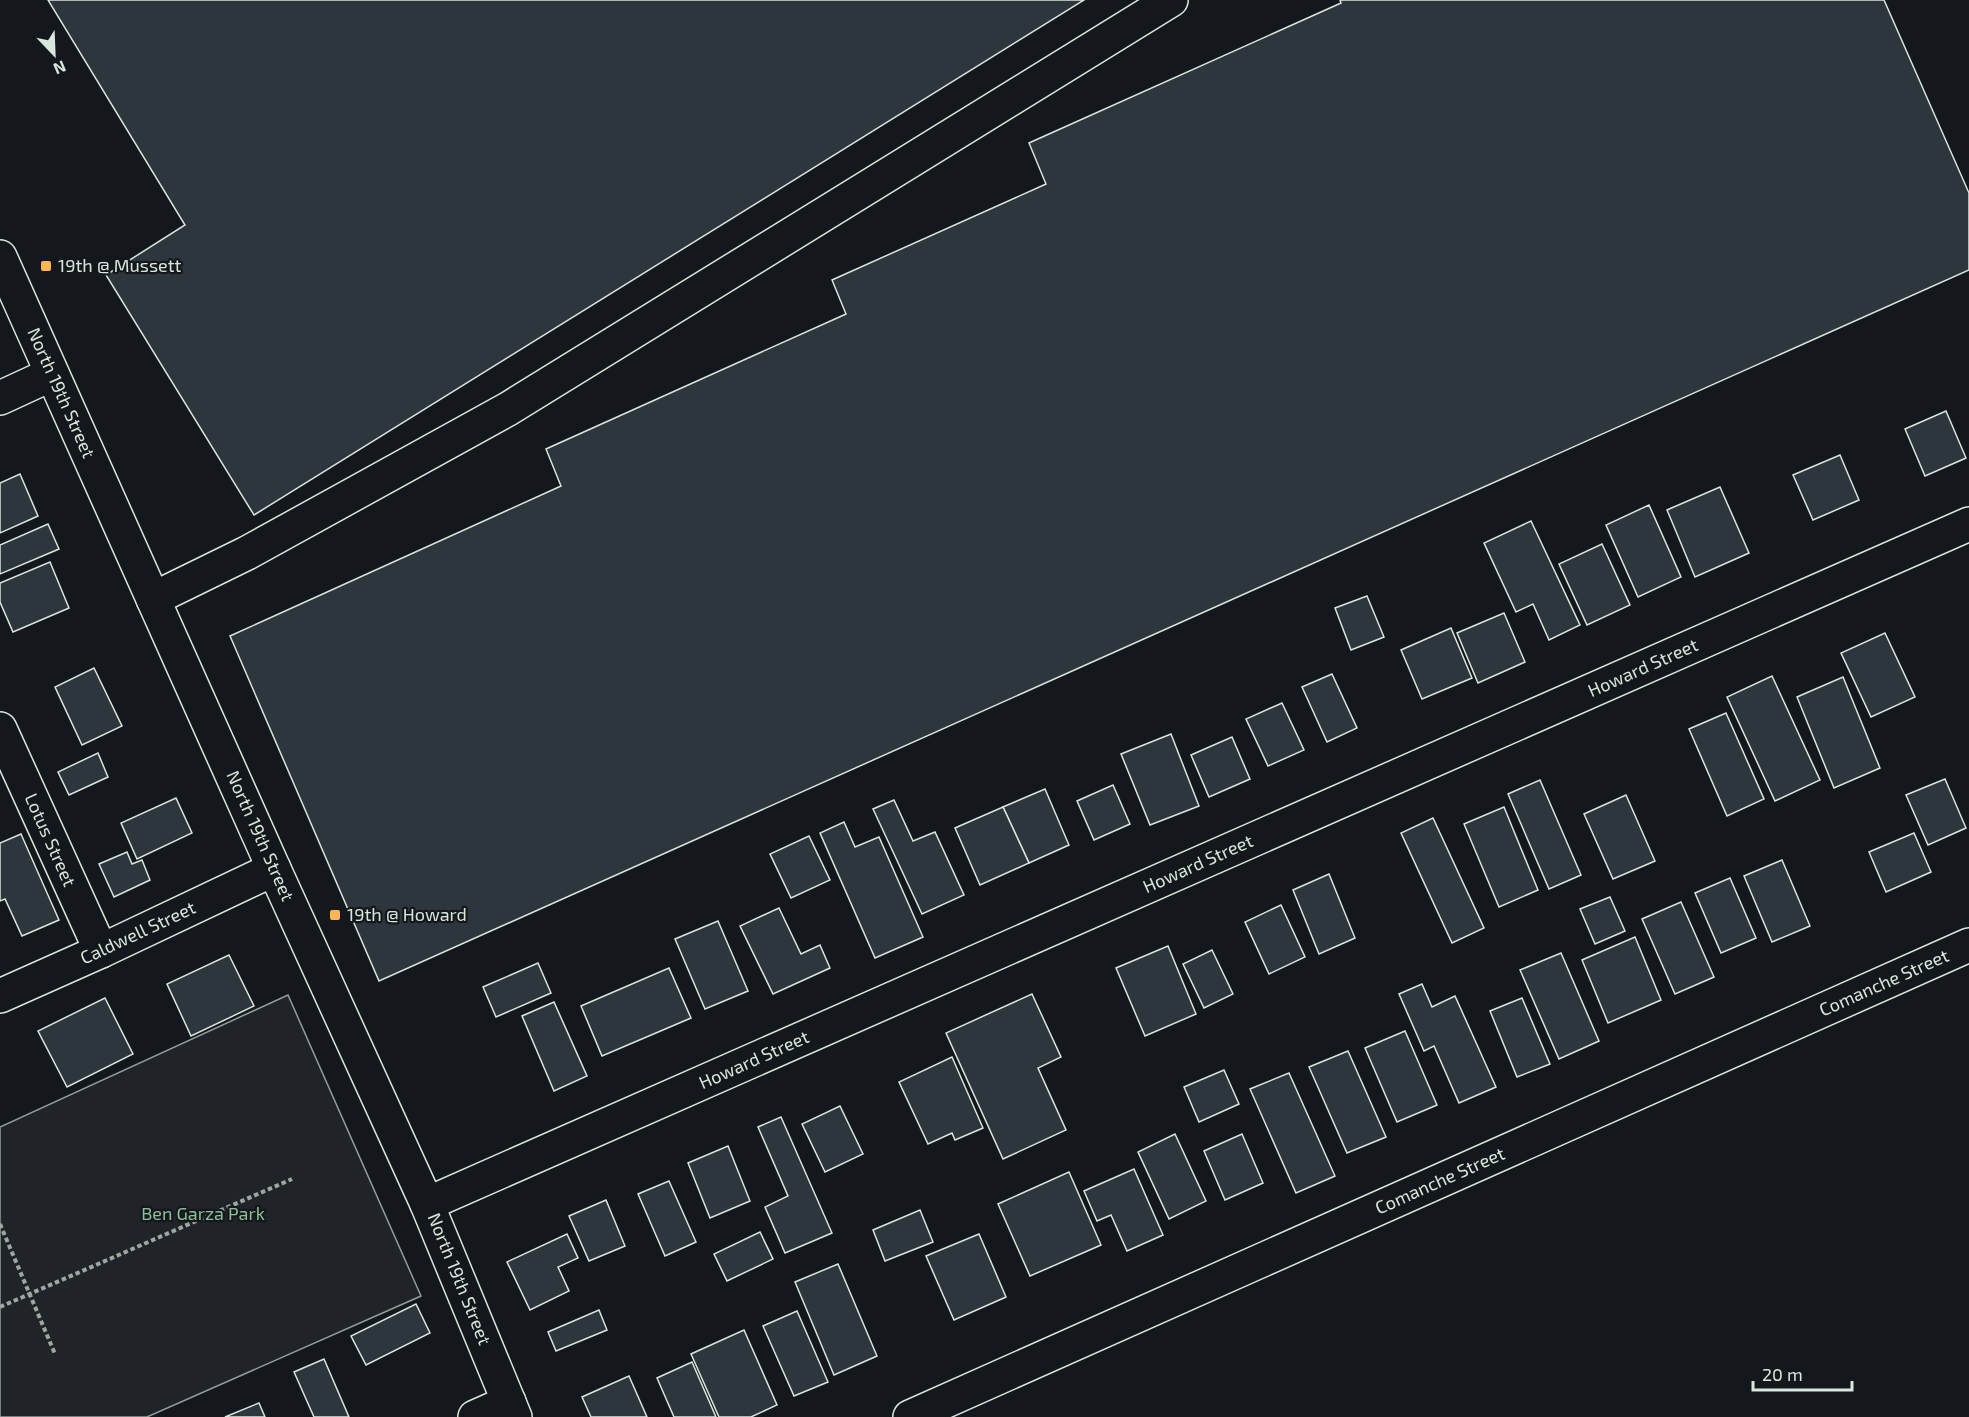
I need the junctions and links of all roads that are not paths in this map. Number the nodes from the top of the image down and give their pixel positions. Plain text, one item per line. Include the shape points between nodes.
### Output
1 (1171, 0) edge
2 (0, 257) edge
3 (52, 374) junction
4 (0, 398) edge
5 (1969, 524) edge
6 (153, 599) junction
7 (0, 729) edge
8 (274, 869) junction
9 (1969, 945) edge
10 (101, 951) junction
11 (0, 996) edge
12 (428, 1204) junction
13 (512, 1409) edge
14 (475, 1417) edge
15 (910, 1417) edge

1 - 6 street via 508,409 247,553
2 - 3 street, North 19th Street
3 - 4 street
3 - 6 street, North 19th Street
5 - 12 street, Howard Street
6 - 8 street, North 19th Street
7 - 10 street, Lotus Street
8 - 10 street, Caldwell Street
8 - 12 street, North 19th Street
9 - 15 street, Comanche Street
10 - 11 street, Caldwell Street
12 - 13 street, North 19th Street
13 - 14 street

